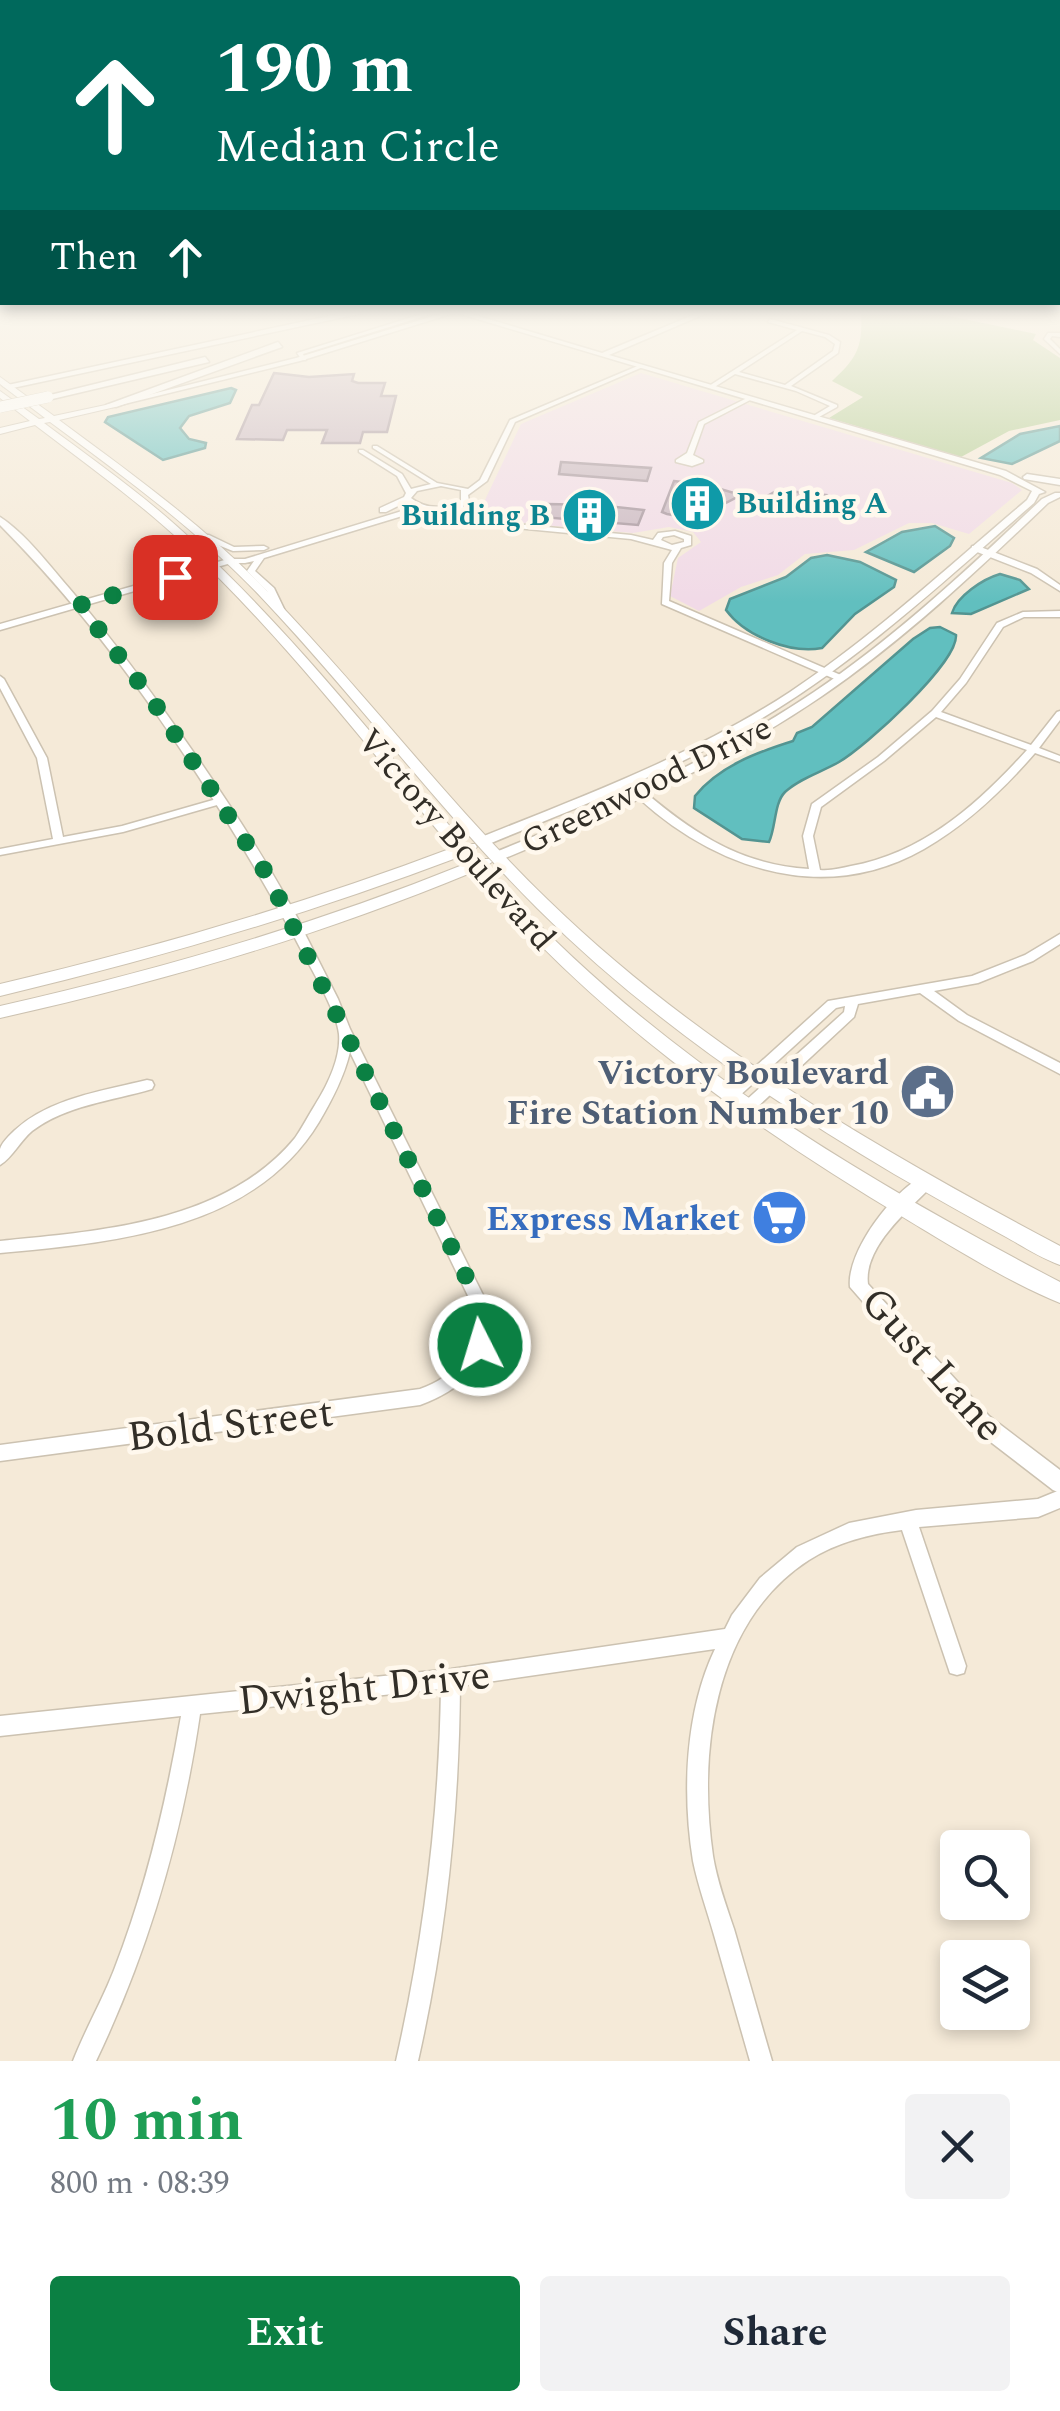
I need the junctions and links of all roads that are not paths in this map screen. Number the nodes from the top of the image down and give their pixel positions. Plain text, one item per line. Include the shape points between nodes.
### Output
1 (24, 409) edge
2 (38, 409) edge
3 (94, 409) edge
4 (538, 409) edge
5 (729, 409) edge
6 (789, 409) edge
7 (830, 409) edge
8 (816, 417) junction
9 (52, 419) junction
10 (36, 422) junction
11 (0, 431) edge
12 (375, 447) dead end
13 (361, 451) dead end
14 (690, 455) dead end
15 (484, 475) junction
16 (1048, 482) edge
17 (437, 484) junction
18 (452, 485) junction
19 (467, 493) junction
20 (1059, 495) edge
21 (408, 496) junction
22 (460, 505) junction
23 (420, 508) junction
24 (434, 510) junction
25 (0, 520) edge
26 (503, 526) junction
27 (206, 537) junction
28 (660, 541) junction
29 (676, 548) junction
30 (975, 548) junction
31 (262, 552) junction
32 (989, 552) junction
33 (230, 561) junction
34 (668, 564) junction
35 (212, 566) junction
36 (1060, 589) edge
37 (80, 605) junction
38 (282, 613) junction
39 (1060, 614) edge
40 (0, 628) edge
41 (825, 672) junction
42 (840, 678) junction
43 (0, 679) edge
44 (935, 712) junction
45 (1060, 714) edge
46 (1033, 749) junction
47 (1060, 759) edge
48 (629, 784) junction
49 (641, 794) junction
50 (220, 801) junction
51 (484, 841) junction
52 (59, 842) junction
53 (462, 850) junction
54 (0, 852) edge
55 (498, 856) junction
56 (474, 866) junction
57 (815, 873) junction
58 (288, 912) junction
59 (297, 930) junction
60 (1060, 938) edge
61 (0, 990) edge
62 (925, 991) junction
63 (0, 1012) edge
64 (346, 1032) junction
65 (1060, 1069) edge
66 (763, 1079) junction
67 (147, 1084) dead end
68 (740, 1101) junction
69 (0, 1160) edge
70 (925, 1182) junction
71 (900, 1206) junction
72 (0, 1247) edge
73 (1060, 1256) edge
74 (1060, 1293) edge
75 (0, 1452) edge
76 (1060, 1483) edge
77 (1060, 1499) edge
78 (909, 1523) junction
79 (726, 1638) junction
80 (958, 1666) dead end
81 (451, 1678) junction
82 (192, 1705) junction
83 (0, 1726) edge
84 (84, 2061) edge
85 (408, 2061) edge
86 (761, 2061) edge

1 - 10 main road, Victory Boulevard
2 - 9 main road, Victory Boulevard
3 - 9 main road
4 - 15 street via 512,421
5 - 14 street via 701,424
6 - 8 street
7 - 8 street
8 - 16 street
9 - 10 main road
9 - 27 main road, Victory Boulevard
10 - 11 main road
10 - 35 main road, Victory Boulevard via 144,503
12 - 17 street
13 - 21 street via 400,475
15 - 18 street
15 - 19 street
16 - 20 street
16 - 30 street, Greenwood Drive
17 - 18 street
17 - 21 street
18 - 19 street
19 - 22 street
20 - 32 street, Greenwood Drive
21 - 23 street
21 - 31 street
22 - 24 street
22 - 26 street via 464,517
23 - 24 street
23 - 31 street
24 - 26 street via 465,524
25 - 37 street
26 - 28 street
27 - 31 street
27 - 33 main road, Victory Boulevard
28 - 29 street
28 - 29 street via 675,533 688,538
28 - 34 street
29 - 34 street
30 - 32 street
30 - 41 street, Greenwood Drive
31 - 33 street
31 - 38 street via 251,571
32 - 36 street
32 - 42 street, Greenwood Drive
33 - 35 street
33 - 38 main road, Victory Boulevard
34 - 41 street via 662,597 670,605
35 - 37 street
35 - 53 main road, Victory Boulevard
37 - 40 street
37 - 50 street
38 - 51 main road, Victory Boulevard
39 - 44 street via 1024,614 1000,625
41 - 42 street
41 - 48 street, Greenwood Drive via 746,724
42 - 49 street, Greenwood Drive via 735,746
43 - 52 street via 42,758
44 - 46 street
44 - 57 street via 816,806 808,836
45 - 46 street
46 - 47 street
46 - 57 street via 974,809 910,854 862,870
48 - 49 street
48 - 51 street, Greenwood Drive
49 - 55 street, Greenwood Drive
49 - 57 street via 734,856
50 - 52 street
50 - 58 street
51 - 53 main road, Greenwood Drive
51 - 55 main road, Victory Boulevard
52 - 54 street
53 - 56 main road, Victory Boulevard
53 - 58 main road, Greenwood Drive
55 - 56 main road, Greenwood Drive
55 - 66 main road, Victory Boulevard via 596,954
56 - 59 main road, Greenwood Drive
56 - 68 main road, Victory Boulevard via 592,985
58 - 59 street
58 - 61 main road, Greenwood Drive
59 - 63 main road, Greenwood Drive
59 - 64 street
60 - 62 street via 1005,969
62 - 65 street
62 - 66 street via 852,1002 850,1014
64 - 72 street via 333,1083 309,1128 235,1194 152,1228
64 - 75 street, Bold Street via 478,1301 480,1345 456,1378 420,1397
66 - 68 street
66 - 68 street
66 - 70 main road, Victory Boulevard
67 - 69 street via 42,1116 17,1134
68 - 71 main road, Victory Boulevard
70 - 71 street, Gust Lane
70 - 73 main road, Victory Boulevard
71 - 74 main road, Victory Boulevard
71 - 76 street, Gust Lane via 856,1270 859,1288 982,1423
77 - 78 street via 1038,1508
78 - 79 street via 850,1532 793,1562 740,1612
78 - 80 street
79 - 81 street, Dwight Drive
79 - 86 street via 703,1710 699,1820 704,1860
81 - 82 street, Dwight Drive
81 - 85 street via 438,1904
82 - 83 street, Dwight Drive
82 - 84 street via 156,1890

